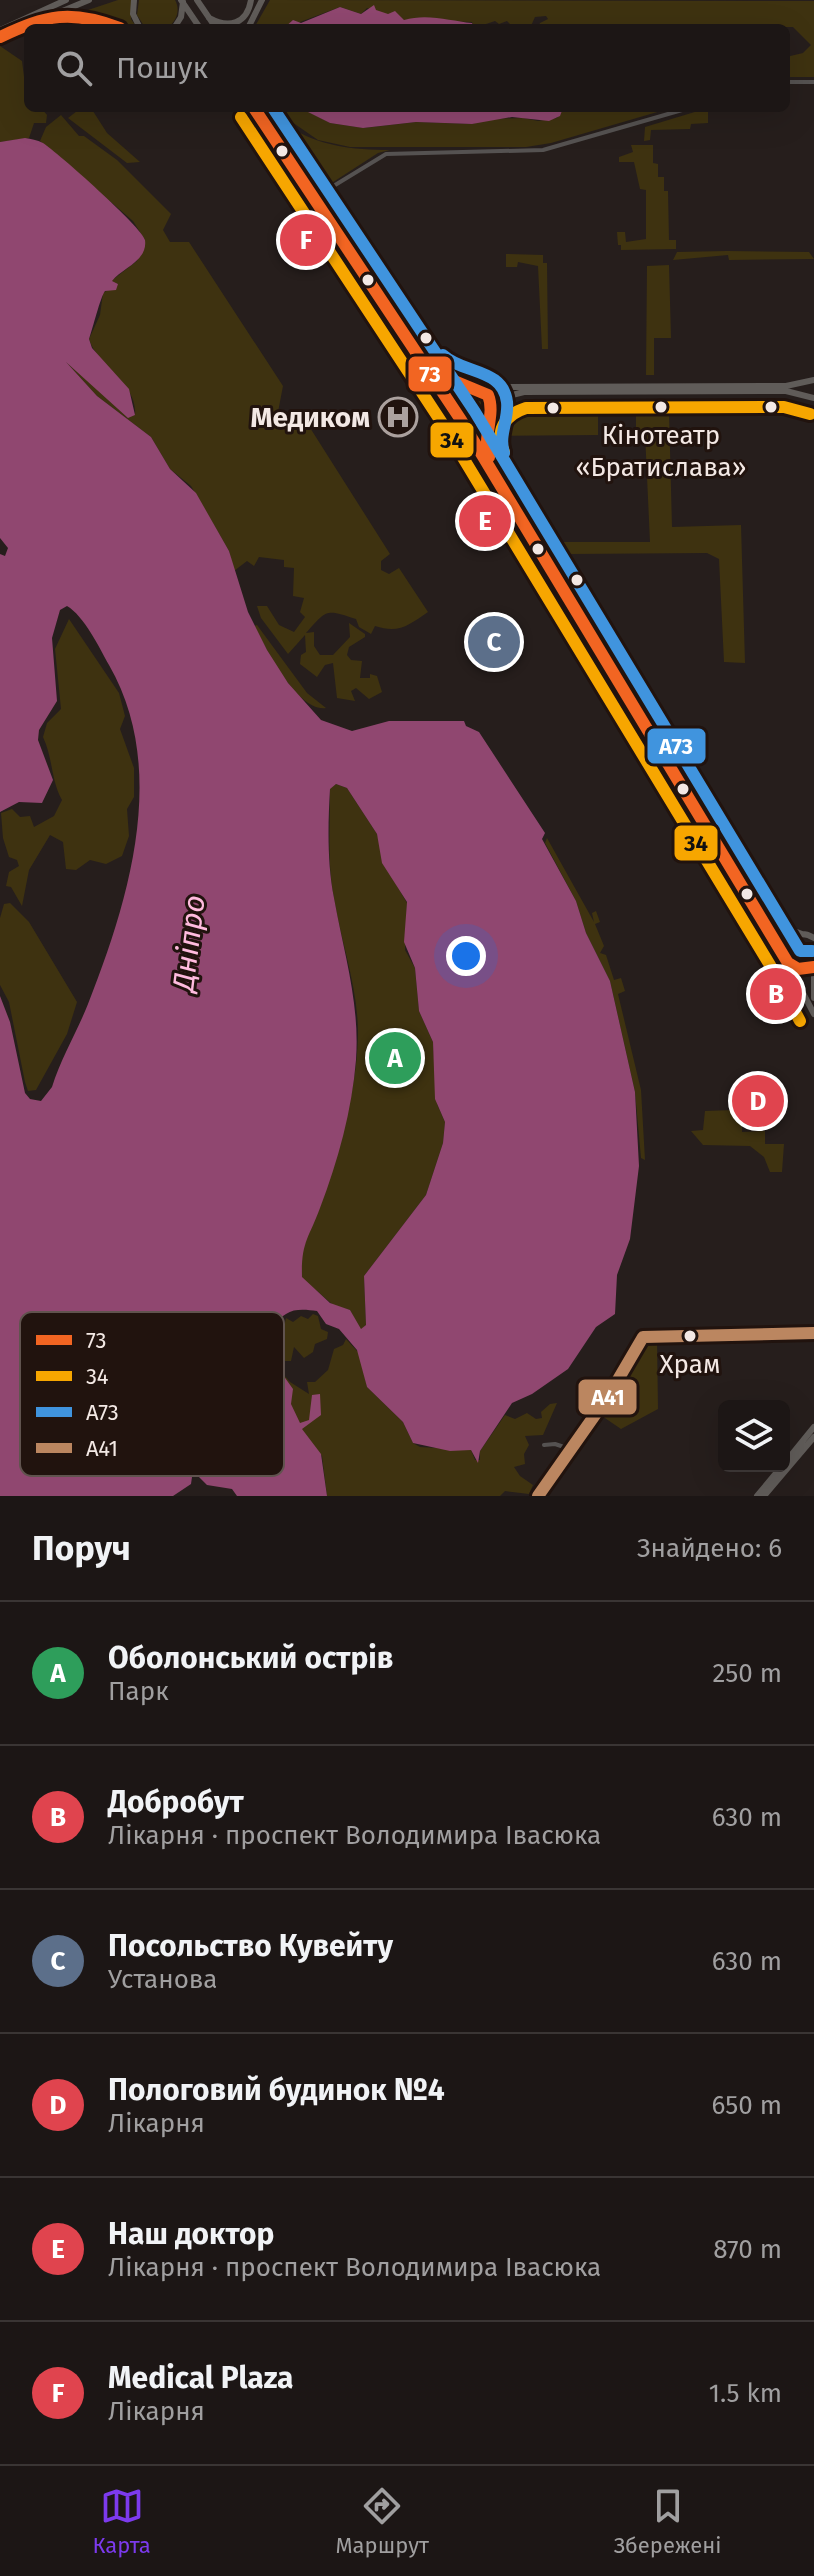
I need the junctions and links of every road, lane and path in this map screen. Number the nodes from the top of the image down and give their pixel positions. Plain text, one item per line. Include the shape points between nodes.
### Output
1 (56, 0) edge
2 (66, 0) edge
3 (89, 0) edge
4 (134, 0) edge
5 (197, 0) edge
6 (251, 0) edge
7 (262, 0) edge
8 (182, 1) edge
9 (45, 12) junction
10 (209, 18) junction
11 (109, 24) edge
12 (138, 24) edge
13 (177, 24) edge
14 (197, 24) edge
15 (213, 24) edge
16 (224, 24) edge
17 (231, 24) edge
18 (250, 24) edge
19 (16, 26) junction
20 (0, 30) edge
21 (0, 37) edge
22 (790, 82) edge
23 (814, 82) edge
24 (257, 112) edge
25 (269, 112) edge
26 (675, 112) edge
27 (265, 125) junction
28 (278, 126) junction
29 (320, 195) junction
30 (344, 238) junction
31 (814, 380) edge
32 (473, 387) junction
33 (814, 398) edge
34 (490, 415) junction
35 (458, 417) junction
36 (571, 599) junction
37 (807, 933) edge
38 (814, 938) edge
39 (786, 960) junction
40 (814, 967) edge
41 (814, 974) edge
42 (814, 998) edge
43 (814, 1014) edge
44 (814, 1333) edge
45 (814, 1427) edge
46 (814, 1437) edge
47 (544, 1445) dead end
48 (570, 1449) junction
49 (790, 1456) edge
50 (777, 1472) edge
51 (538, 1496) edge
52 (757, 1496) edge
53 (764, 1496) edge

1 - 9 main road
2 - 9 main road
3 - 9 main road
4 - 12 main road
5 - 10 main road
6 - 17 main road via 246,15
7 - 18 main road
8 - 13 main road
8 - 14 main road
9 - 11 main road via 83,14
9 - 19 main road
10 - 15 main road
10 - 16 main road
19 - 20 main road
19 - 21 main road
22 - 23 street
24 - 27 main road
25 - 28 main road
26 - 29 street via 543,150 386,154
27 - 28 main road
27 - 30 main road
28 - 29 main road
29 - 30 main road
30 - 32 main road via 431,365 444,379
30 - 35 main road
31 - 32 main road via 786,386
32 - 34 main road via 488,394
32 - 35 main road via 457,398
33 - 34 main road via 786,391 542,391 508,396
34 - 35 main road via 472,425
34 - 36 main road via 484,433 486,453
35 - 36 main road
36 - 37 main road via 759,904 781,926
36 - 39 main road
37 - 38 main road
37 - 39 main road via 790,939
39 - 40 main road via 798,969
39 - 43 main road
41 - 42 main road
44 - 48 street via 646,1335
45 - 49 main road
46 - 53 main road
47 - 48 street
48 - 51 street
50 - 52 main road

